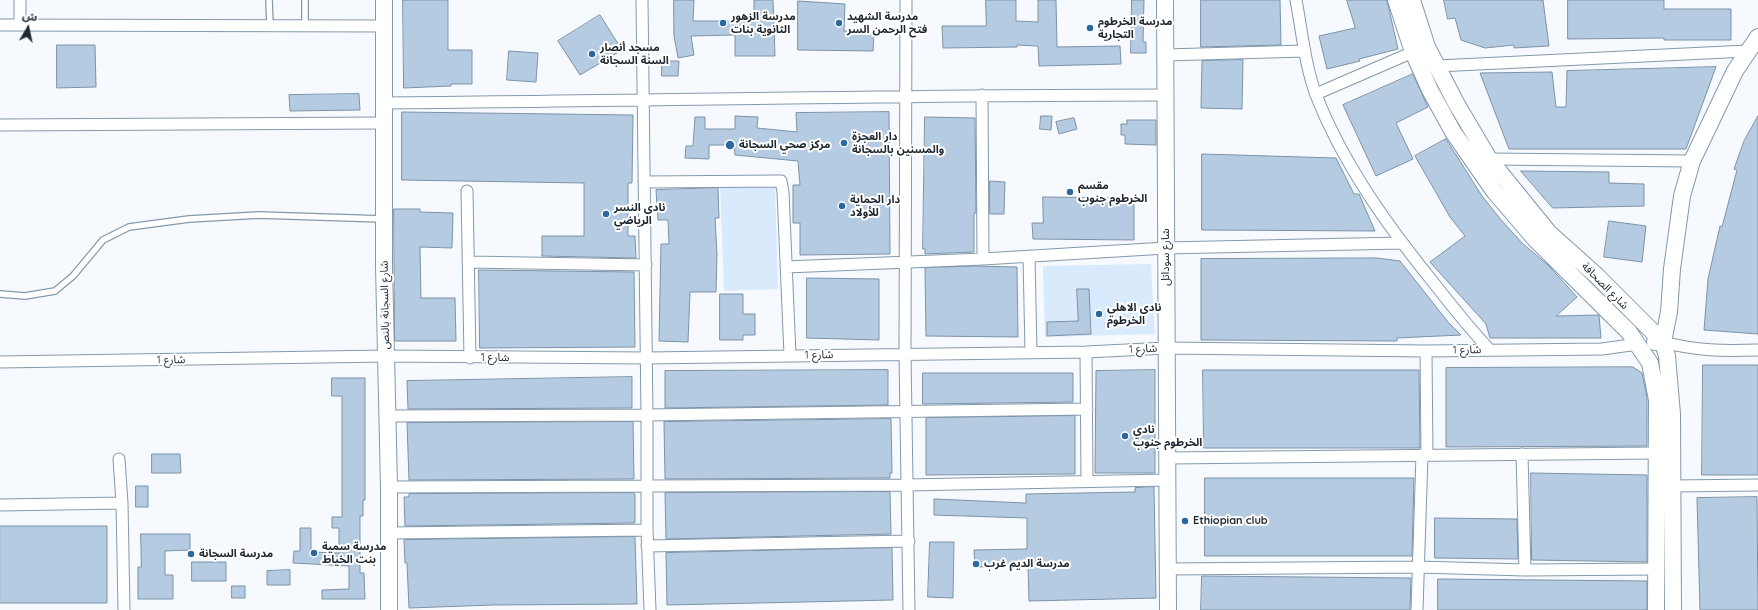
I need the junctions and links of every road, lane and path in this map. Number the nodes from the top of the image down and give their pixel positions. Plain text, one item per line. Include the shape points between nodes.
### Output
1 (20, 0) edge
2 (269, 0) edge
3 (305, 0) edge
4 (384, 0) edge
5 (642, 0) edge
6 (906, 0) edge
7 (1165, 0) edge
8 (1296, 0) edge
9 (1396, 0) edge
10 (1412, 0) edge
11 (0, 25) edge
12 (20, 25) junction
13 (270, 26) junction
14 (305, 26) junction
15 (384, 26) junction
16 (1758, 37) edge
17 (1305, 51) junction
18 (1747, 51) junction
19 (1413, 52) junction
20 (1165, 55) junction
21 (1437, 66) junction
22 (1316, 94) junction
23 (982, 95) junction
24 (1166, 95) junction
25 (905, 96) junction
26 (642, 101) junction
27 (384, 103) junction
28 (384, 123) junction
29 (0, 125) edge
30 (1489, 159) junction
31 (1692, 161) junction
32 (644, 182) junction
33 (467, 191) dead end
34 (384, 220) junction
35 (1401, 243) junction
36 (1166, 248) junction
37 (1029, 256) junction
38 (983, 259) junction
39 (468, 262) junction
40 (906, 263) junction
41 (646, 265) junction
42 (786, 267) junction
43 (0, 294) edge
44 (1663, 342) junction
45 (1638, 344) junction
46 (1167, 348) junction
47 (1489, 349) junction
48 (1758, 350) edge
49 (1426, 351) junction
50 (1031, 352) junction
51 (1086, 352) junction
52 (905, 354) junction
53 (790, 355) junction
54 (386, 356) junction
55 (470, 358) junction
56 (646, 358) junction
57 (0, 362) edge
58 (1087, 409) junction
59 (906, 412) junction
60 (647, 415) junction
61 (387, 416) junction
62 (1656, 453) junction
63 (1522, 454) junction
64 (1424, 455) junction
65 (1168, 458) junction
66 (119, 460) dead end
67 (1168, 480) junction
68 (1087, 481) junction
69 (907, 485) junction
70 (1758, 485) edge
71 (1673, 486) junction
72 (646, 487) junction
73 (389, 488) junction
74 (122, 503) junction
75 (0, 505) edge
76 (647, 530) junction
77 (389, 533) junction
78 (909, 541) junction
79 (647, 546) junction
80 (1418, 567) junction
81 (1168, 569) junction
82 (1656, 569) junction
83 (1525, 570) junction
84 (124, 610) edge
85 (389, 610) edge
86 (650, 610) edge
87 (909, 610) edge
88 (1168, 610) edge
89 (1417, 610) edge
90 (1656, 610) edge
91 (1673, 610) edge

1 - 12 street
2 - 13 lane
3 - 14 lane
4 - 15 street, شارع السجانة بالنص
5 - 26 street
6 - 25 street
7 - 20 street, شارع سوداتل
8 - 17 street
9 - 19 street, شارع الصحافة
10 - 21 street, شارع الصحافة via 1427,47
11 - 12 street
12 - 13 street
13 - 14 street
14 - 15 street
15 - 27 street, شارع السجانة بالنص
16 - 18 street
17 - 20 street
17 - 22 street
18 - 21 street
18 - 31 street via 1718,104
19 - 22 street
19 - 45 street, شارع الصحافة via 1453,132 1494,191 1535,239
20 - 24 street, شارع سوداتل
21 - 30 street, شارع الصحافة
22 - 35 street via 1348,162
23 - 24 street
23 - 25 street
23 - 38 street
24 - 36 street, شارع سوداتل
25 - 26 street
25 - 40 street
26 - 27 street
26 - 32 street
27 - 28 street, شارع السجانة بالنص
28 - 29 street
28 - 34 street, شارع السجانة بالنص
30 - 31 street
30 - 44 street, شارع الصحافة via 1549,233 1597,276
31 - 44 street via 1681,203 1669,312
32 - 41 street
32 - 42 street via 781,181
33 - 39 street
34 - 43 lane via 259,215 189,219 129,227 103,240 73,276 55,291 25,296
34 - 54 street, شارع السجانة بالنص
35 - 36 street
35 - 47 street via 1466,325
36 - 37 street
36 - 46 street, شارع سوداتل
37 - 38 street
37 - 50 street
38 - 40 street
39 - 41 street
39 - 55 street
40 - 42 street
40 - 52 street
41 - 56 street
42 - 53 street
44 - 45 street
44 - 48 street via 1709,351
44 - 71 street via 1667,356 1672,414
45 - 47 street, شارع 1 via 1602,349
45 - 62 street, شارع الصحافة via 1650,363 1657,400
46 - 49 street, شارع 1
46 - 51 street, شارع 1
46 - 65 street, شارع سوداتل
47 - 49 street, شارع 1
49 - 64 street
50 - 51 street, شارع 1
50 - 52 street, شارع 1
51 - 58 street
52 - 53 street, شارع 1
52 - 59 street
53 - 56 street, شارع 1
54 - 55 street, شارع 1
54 - 57 street, شارع 1
54 - 61 street, شارع السجانة بالنص
55 - 56 street, شارع 1
56 - 60 street
58 - 59 street
58 - 68 street
59 - 60 street
59 - 69 street
60 - 61 street
60 - 72 street
61 - 73 street, شارع السجانة بالنص
62 - 63 street
62 - 82 street, شارع الصحافة
63 - 64 street
63 - 83 street
64 - 65 street
64 - 80 street
65 - 67 street, شارع سوداتل
66 - 74 street
67 - 68 street
67 - 81 street, شارع سوداتل
68 - 69 street
69 - 72 street
69 - 78 street
70 - 71 street
71 - 91 street
72 - 73 street
72 - 76 street
73 - 77 street, شارع السجانة بالنص
74 - 75 street
74 - 84 street
76 - 77 street
76 - 79 street
77 - 85 street, شارع السجانة بالنص
78 - 79 street
78 - 87 street
79 - 86 street
80 - 81 street
80 - 83 street
80 - 89 street
81 - 88 street, شارع سوداتل
82 - 83 street
82 - 90 street, شارع الصحافة

